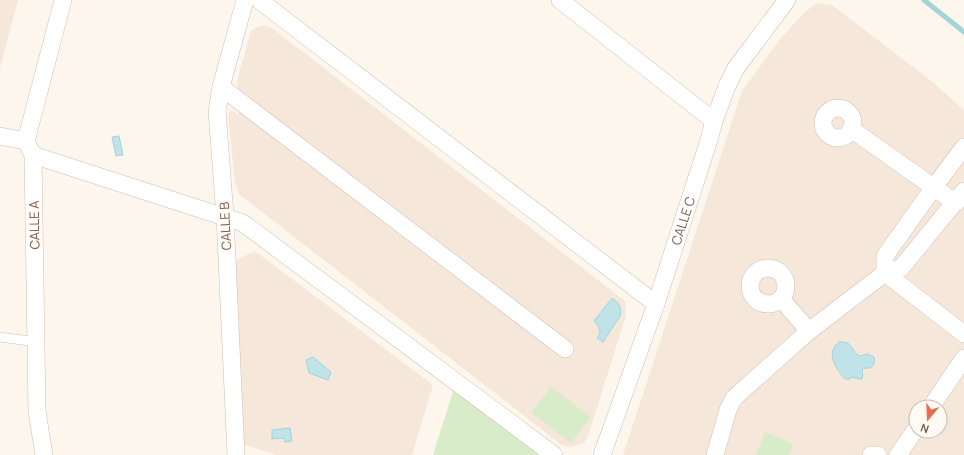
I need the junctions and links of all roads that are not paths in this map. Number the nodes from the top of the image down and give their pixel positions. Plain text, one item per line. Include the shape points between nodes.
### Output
1 (63, 0) edge
2 (245, 0) edge
3 (259, 0) edge
4 (560, 0) edge
5 (788, 0) edge
6 (221, 87) junction
7 (714, 121) junction
8 (851, 129) dead end
9 (0, 136) edge
10 (30, 148) junction
11 (964, 148) edge
12 (934, 187) junction
13 (960, 197) edge
14 (225, 216) junction
15 (886, 272) junction
16 (782, 300) dead end
17 (656, 304) junction
18 (809, 331) junction
19 (964, 334) edge
20 (0, 337) edge
21 (36, 342) junction
22 (565, 349) dead end
23 (964, 358) edge
24 (936, 399) edge
25 (909, 439) edge
26 (44, 455) edge
27 (236, 455) edge
28 (554, 455) edge
29 (602, 455) edge
30 (715, 455) edge
31 (872, 455) edge
32 (878, 455) edge
33 (898, 455) edge

1 - 10 street, CALLE A
2 - 6 street, CALLE B
3 - 17 street
4 - 7 street
5 - 7 street, CALLE C via 736,68
6 - 14 street, CALLE B via 217,111
6 - 22 street
7 - 17 street, CALLE C
8 - 12 street
9 - 10 street
10 - 14 street via 200,210
10 - 21 street, CALLE A
11 - 12 street
12 - 13 street
12 - 15 street via 885,256
13 - 15 street via 901,268
14 - 27 street, CALLE B
14 - 28 street via 243,223
15 - 18 street
15 - 19 street
16 - 18 street
17 - 29 street, CALLE C
18 - 30 street via 734,398
20 - 21 lane
21 - 26 street, CALLE A via 38,411
23 - 24 street
25 - 33 street
31 - 32 street

